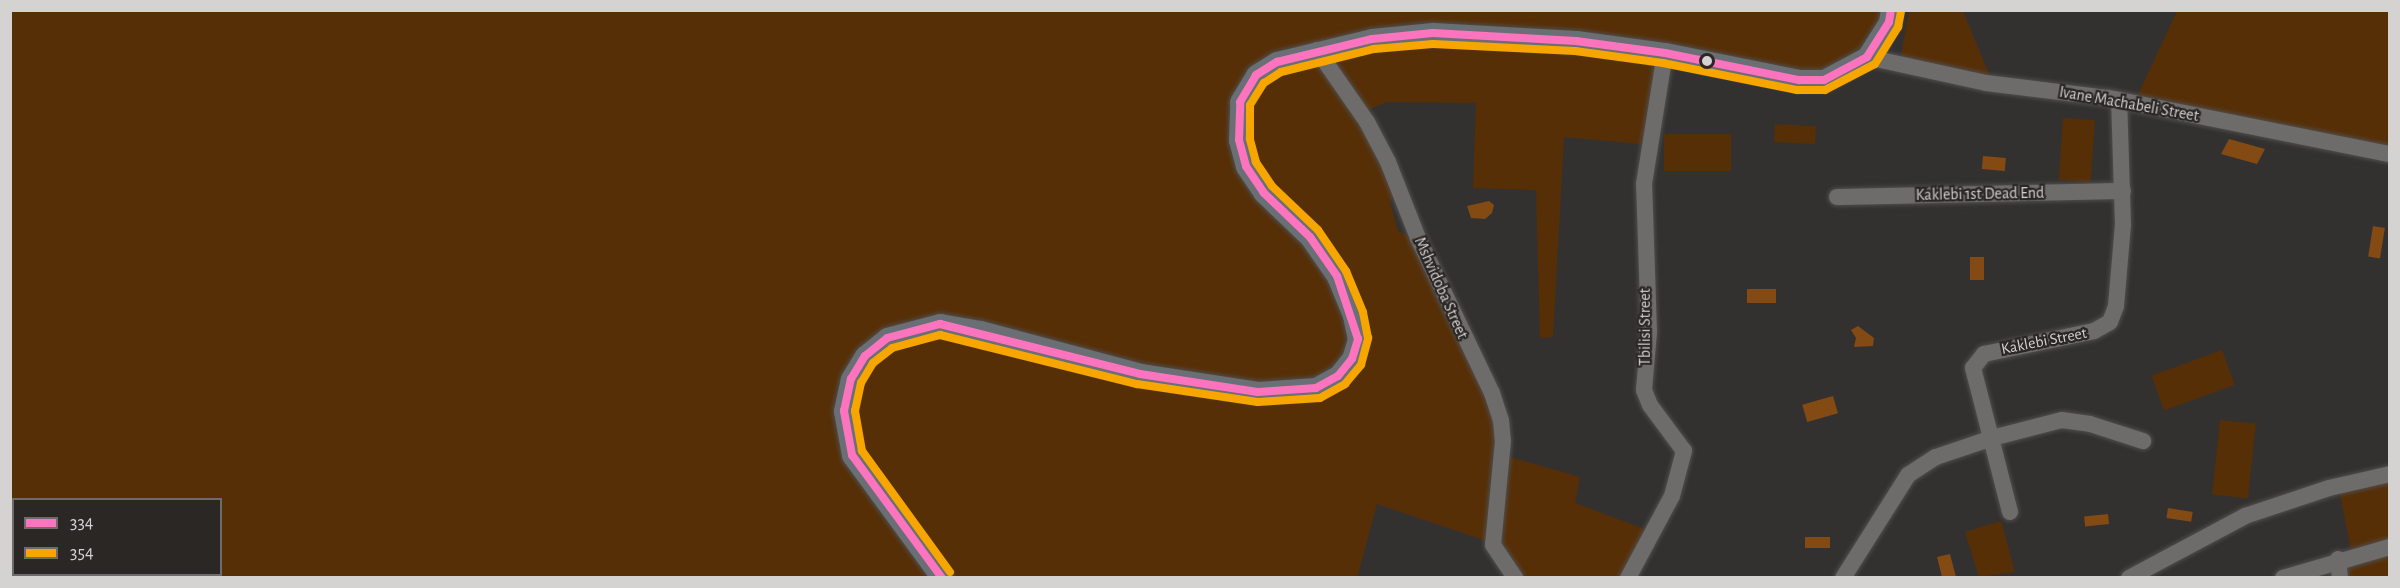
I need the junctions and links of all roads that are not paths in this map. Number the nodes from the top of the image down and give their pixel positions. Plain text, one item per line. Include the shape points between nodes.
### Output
1 (1891, 10) edge
2 (1317, 50) junction
3 (1665, 53) junction
4 (1868, 57) junction
5 (2120, 100) junction
6 (2390, 154) edge
7 (2123, 191) junction
8 (1837, 197) dead end
9 (1992, 438) junction
10 (2143, 441) dead end
11 (2390, 474) edge
12 (2010, 512) dead end
13 (2390, 547) edge
14 (2338, 559) junction
15 (942, 578) edge
16 (1515, 578) edge
17 (1629, 578) edge
18 (1844, 578) edge
19 (2129, 578) edge
20 (2283, 578) edge
21 (2340, 578) edge

1 - 4 main road via 1889,22
2 - 3 main road via 1433,33 1576,41
2 - 15 main road via 1277,62 1256,75 1240,102 1239,140 1245,166 1264,193 1310,237 1337,276 1356,331 1352,360 1338,376 1316,388 1258,392 1140,375 981,331 940,324 887,338 865,356 851,379 844,411 852,455
2 - 16 street, Mshvidoba Street via 1367,122 1388,162 1422,247 1492,393 1503,441 1493,545
3 - 4 main road via 1798,80 1824,80
3 - 17 street, Tbilisi Street via 1644,184 1649,332 1644,390 1650,405 1674,432 1684,451 1672,496
4 - 5 street, Ivane Machabeli Street via 1986,83
5 - 6 street, Ivane Machabeli Street
5 - 7 street, Kaklebi Street
7 - 8 street, Kaklebi 1st Dead End
7 - 9 street, Kaklebi Street via 2116,306 2110,322 2094,331 1984,354 1975,361 1976,384
9 - 10 street via 2062,420 2090,424
9 - 12 street
9 - 18 street via 1936,457 1908,475
11 - 19 street via 2329,488 2245,516
13 - 14 street
14 - 20 street
14 - 21 street

